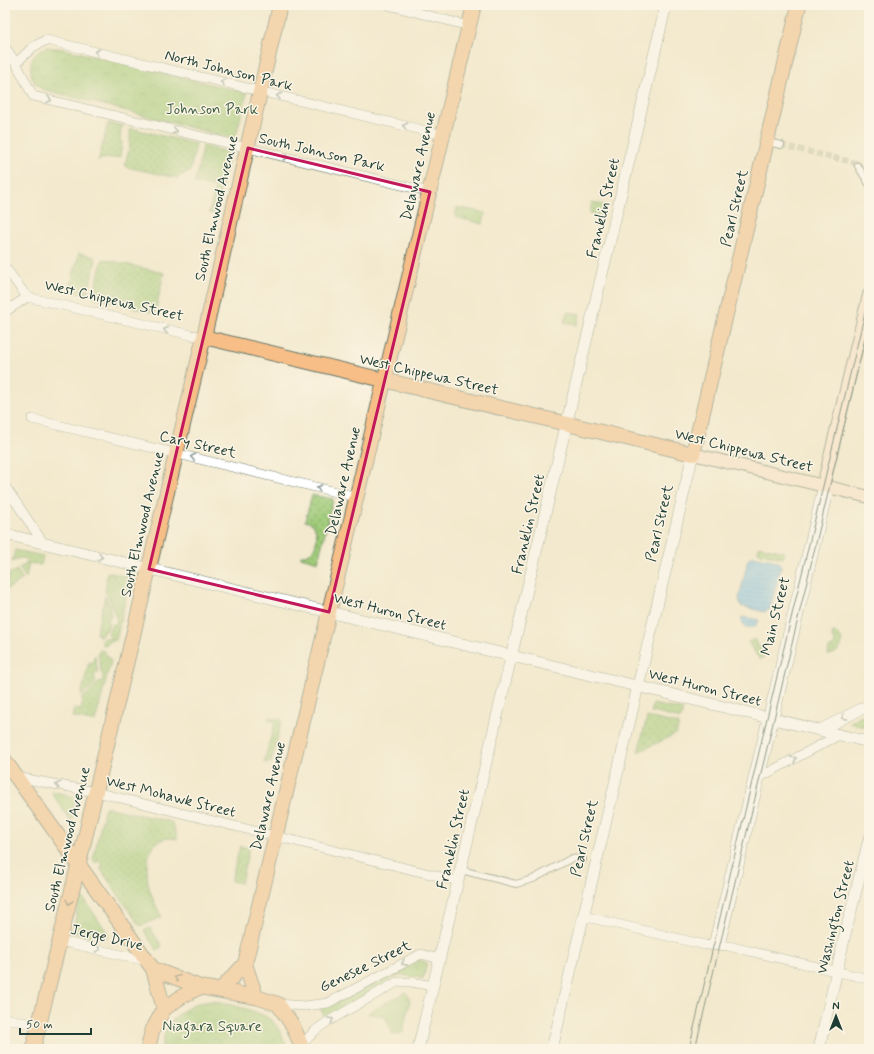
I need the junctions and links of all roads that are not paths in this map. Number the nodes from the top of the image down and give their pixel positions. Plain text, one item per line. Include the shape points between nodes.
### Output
1 (280, 5) edge
2 (388, 5) edge
3 (474, 5) edge
4 (666, 5) edge
5 (799, 5) edge
6 (469, 26) junction
7 (5, 47) edge
8 (16, 63) junction
9 (261, 92) junction
10 (443, 135) junction
11 (767, 142) junction
12 (781, 145) tunnel mouth
13 (248, 148) junction
14 (858, 166) tunnel mouth
15 (869, 184) edge
16 (430, 192) junction
17 (5, 267) edge
18 (869, 295) edge
19 (27, 297) junction
20 (5, 312) edge
21 (869, 324) edge
22 (204, 337) junction
23 (384, 380) junction
24 (32, 419) dead end
25 (567, 424) junction
26 (176, 454) junction
27 (693, 454) junction
28 (5, 486) edge
29 (825, 487) junction
30 (357, 497) junction
31 (869, 497) edge
32 (5, 534) edge
33 (44, 544) junction
34 (149, 569) junction
35 (329, 612) junction
36 (512, 656) junction
37 (638, 686) junction
38 (869, 704) edge
39 (769, 718) junction
40 (820, 730) junction
41 (839, 734) junction
42 (869, 742) edge
43 (5, 761) edge
44 (16, 777) junction
45 (760, 777) junction
46 (96, 792) junction
47 (275, 837) junction
48 (869, 840) edge
49 (583, 860) dead end
50 (79, 864) junction
51 (461, 870) junction
52 (458, 881) junction
53 (583, 916) junction
54 (60, 941) junction
55 (717, 945) junction
56 (440, 959) junction
57 (245, 964) junction
58 (150, 965) junction
59 (837, 972) junction
60 (869, 979) edge
61 (433, 986) junction
62 (200, 987) junction
63 (220, 990) junction
64 (256, 997) junction
65 (278, 1004) junction
66 (164, 1009) junction
67 (5, 1018) edge
68 (40, 1026) junction
69 (301, 1047) edge
70 (33, 1049) edge
71 (148, 1049) edge
72 (418, 1049) edge
73 (552, 1049) edge
74 (819, 1049) edge

1 - 9 main road, South Elmwood Avenue
2 - 6 street
3 - 6 main road, Delaware Avenue
4 - 25 street, Franklin Street
5 - 11 main road, Pearl Street
6 - 10 main road, Delaware Avenue
7 - 8 street
9 -> 8 street, North Johnson Park via 46,40 33,47
8 -> 13 street, South Johnson Park via 34,96
10 -> 9 street, North Johnson Park
9 - 13 main road, South Elmwood Avenue
10 - 16 main road, Delaware Avenue
11 - 12 street
11 - 27 main road, Pearl Street
13 -> 16 street, South Johnson Park
13 - 22 main road, South Elmwood Avenue
14 - 15 street
16 - 23 main road, Delaware Avenue
17 - 19 street
18 - 29 main road, Main Street
19 - 20 street
22 -> 19 street, West Chippewa Street
21 - 29 main road, Main Street
22 - 23 main road, West Chippewa Street
22 - 26 main road, South Elmwood Avenue
23 - 25 main road, West Chippewa Street
23 - 30 main road, Delaware Avenue
24 - 26 street, Cary Street
25 - 27 main road, West Chippewa Street
25 - 36 street, Franklin Street
30 -> 26 street, Cary Street
26 - 34 main road, South Elmwood Avenue
27 - 29 main road, West Chippewa Street
27 - 37 street, Pearl Street
28 - 33 street
29 - 31 main road, West Chippewa Street
29 - 39 street, Main Street
30 - 35 main road, Delaware Avenue
32 - 33 street, West Huron Street
33 -> 34 street, West Huron Street
34 - 35 street, West Huron Street
34 - 46 main road, South Elmwood Avenue
35 - 36 street, West Huron Street
35 - 47 main road, Delaware Avenue
36 - 37 street, West Huron Street
36 - 51 street, Franklin Street
37 - 39 street, West Huron Street
37 - 53 street, Pearl Street
38 -> 40 street
39 - 40 street, West Huron Street
39 - 45 street, Main Street
39 - 55 street, Main Street
40 - 41 street, West Huron Street
41 - 42 street, West Huron Street
45 -> 41 street
43 - 44 main road
46 -> 44 street, West Mohawk Street
44 - 50 main road
45 - 55 street, Main Street
46 - 47 street, West Mohawk Street
46 - 50 main road, South Elmwood Avenue
47 - 52 street, West Mohawk Street
47 - 57 main road, Delaware Avenue
48 - 59 street, Washington Street
49 - 51 street via 572,858 533,879 516,884
50 -> 54 main road, South Elmwood Avenue
50 - 58 main road
51 - 52 street, Franklin Street
52 - 56 street, Franklin Street
53 - 55 street via 705,945
53 - 73 street, Pearl Street
54 -> 58 street, Jerge Drive
54 - 68 main road, South Elmwood Avenue
55 - 59 street
56 - 61 street, Franklin Street
56 -> 65 street, Genesee Street via 421,954 328,1003 305,1006
57 - 63 main road
57 - 64 main road
62 -> 58 main road
58 - 66 main road
59 - 60 street
59 - 74 street, Washington Street
69 -> 61 street, Genesee Street via 327,1022 397,982
61 - 72 street, Franklin Street
62 - 63 main road
62 - 66 main road
63 - 64 main road
64 - 65 main road
65 - 69 main road via 293,1026
66 - 71 main road via 152,1031
67 - 68 street
68 - 70 main road, South Elmwood Avenue

